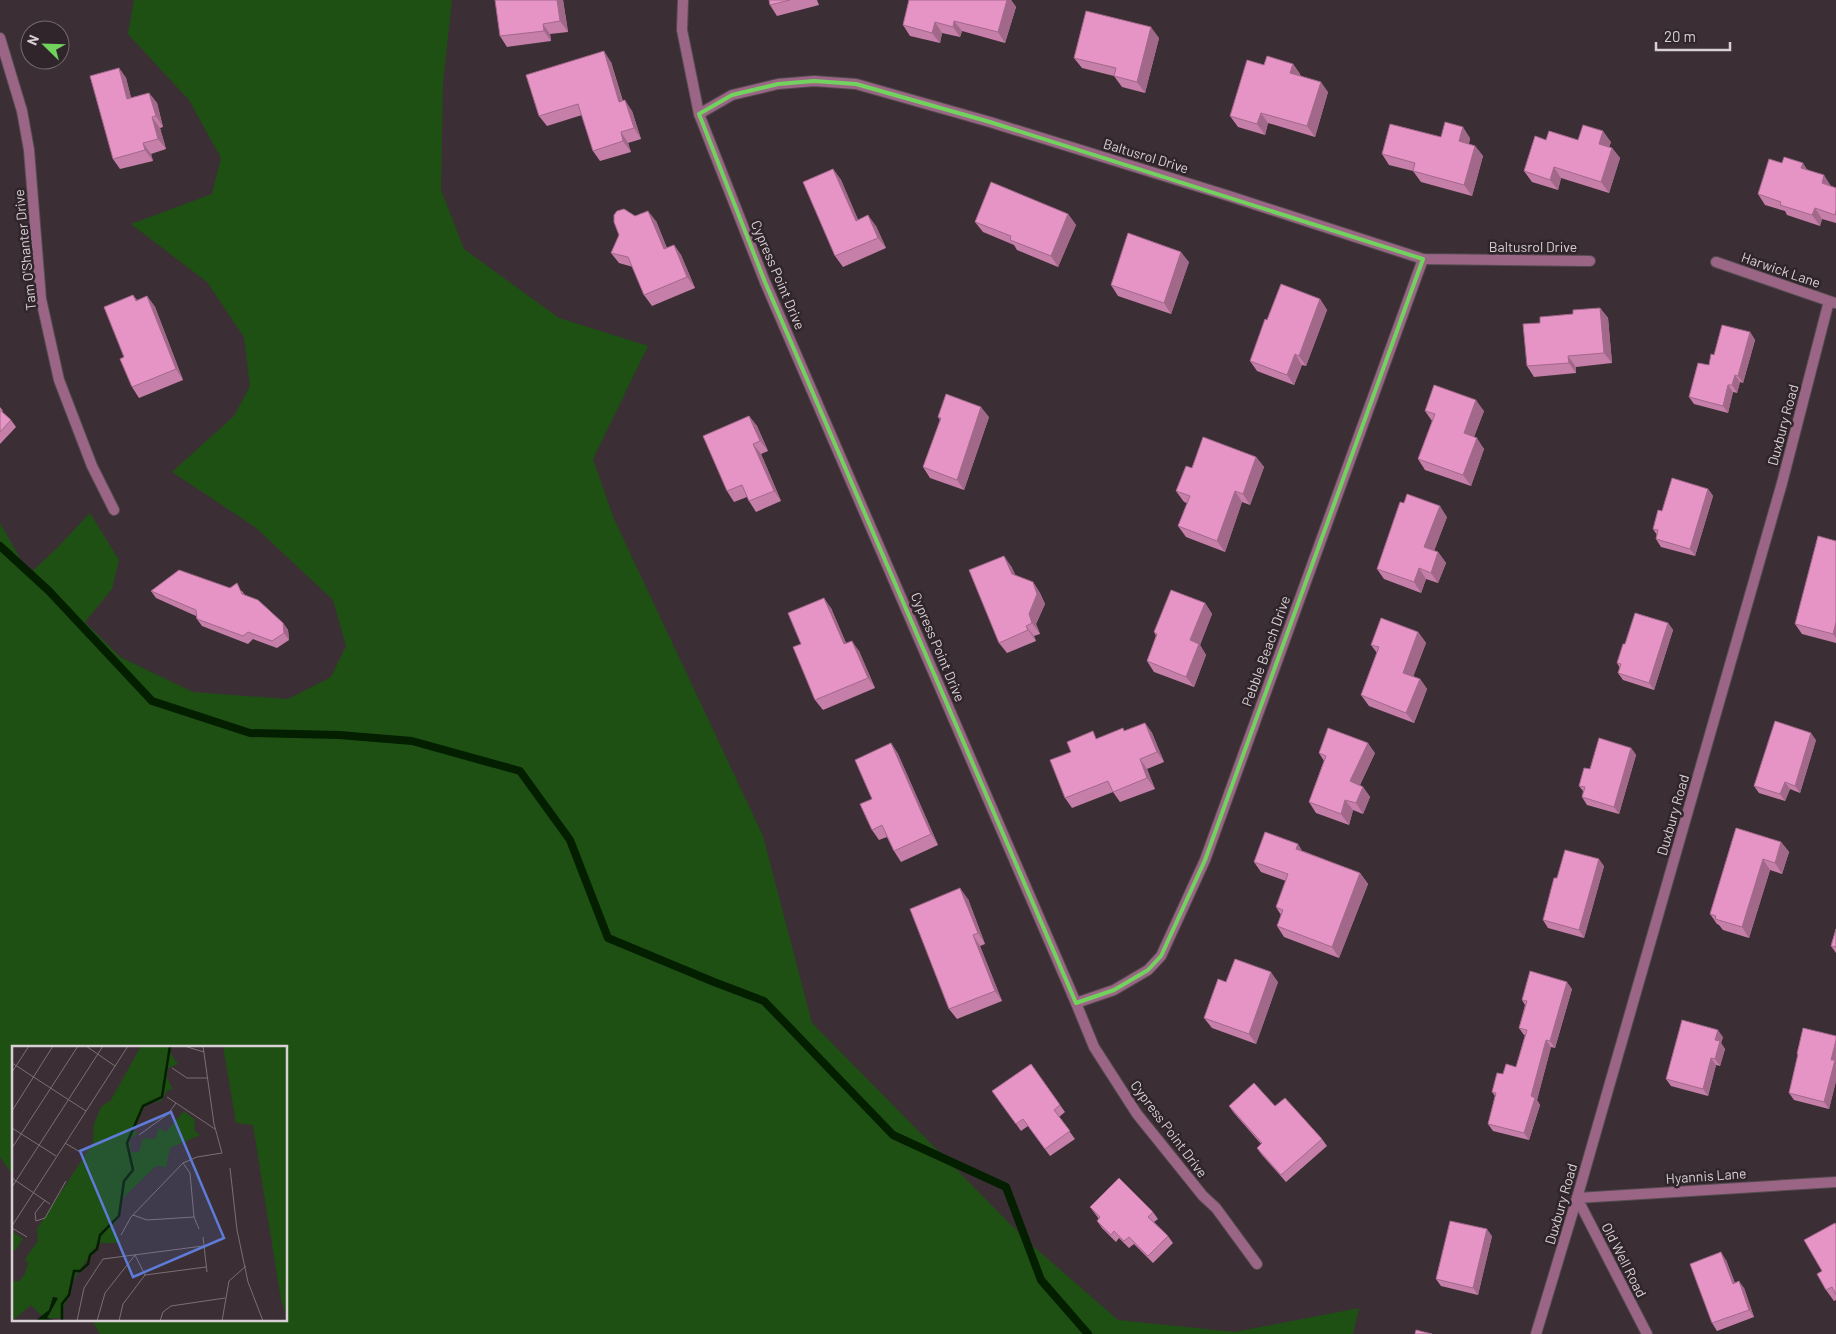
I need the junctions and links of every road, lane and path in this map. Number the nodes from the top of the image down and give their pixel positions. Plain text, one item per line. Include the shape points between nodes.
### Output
1 (683, 0) edge
2 (0, 38) edge
3 (698, 114) junction
4 (1423, 260) junction
5 (1590, 261) dead end
6 (1716, 262) dead end
7 (1833, 302) edge
8 (114, 510) dead end
9 (1076, 1003) junction
10 (1836, 1182) edge
11 (1577, 1198) junction
12 (1257, 1264) dead end
13 (1536, 1334) edge
14 (1646, 1334) edge

1 - 3 street, Cypress Point Drive via 682,30
2 - 8 street, Tam O'Shanter Drive via 22,111 29,150 41,299 59,380 92,466
3 - 4 street, Baltusrol Drive via 732,95 778,84 814,80 856,84 1229,196
3 - 9 street, Cypress Point Drive via 765,282
4 - 5 street, Baltusrol Drive
4 - 9 street, Pebble Beach Drive via 1205,860 1161,956 1148,970 1114,990
6 - 7 street, Harwick Lane
7 - 11 street, Duxbury Road
9 - 12 street, Cypress Point Drive via 1094,1047 1137,1114 1216,1208
10 - 11 street, Hyannis Lane
11 - 13 street, Duxbury Road
11 - 14 street, Old Well Road

